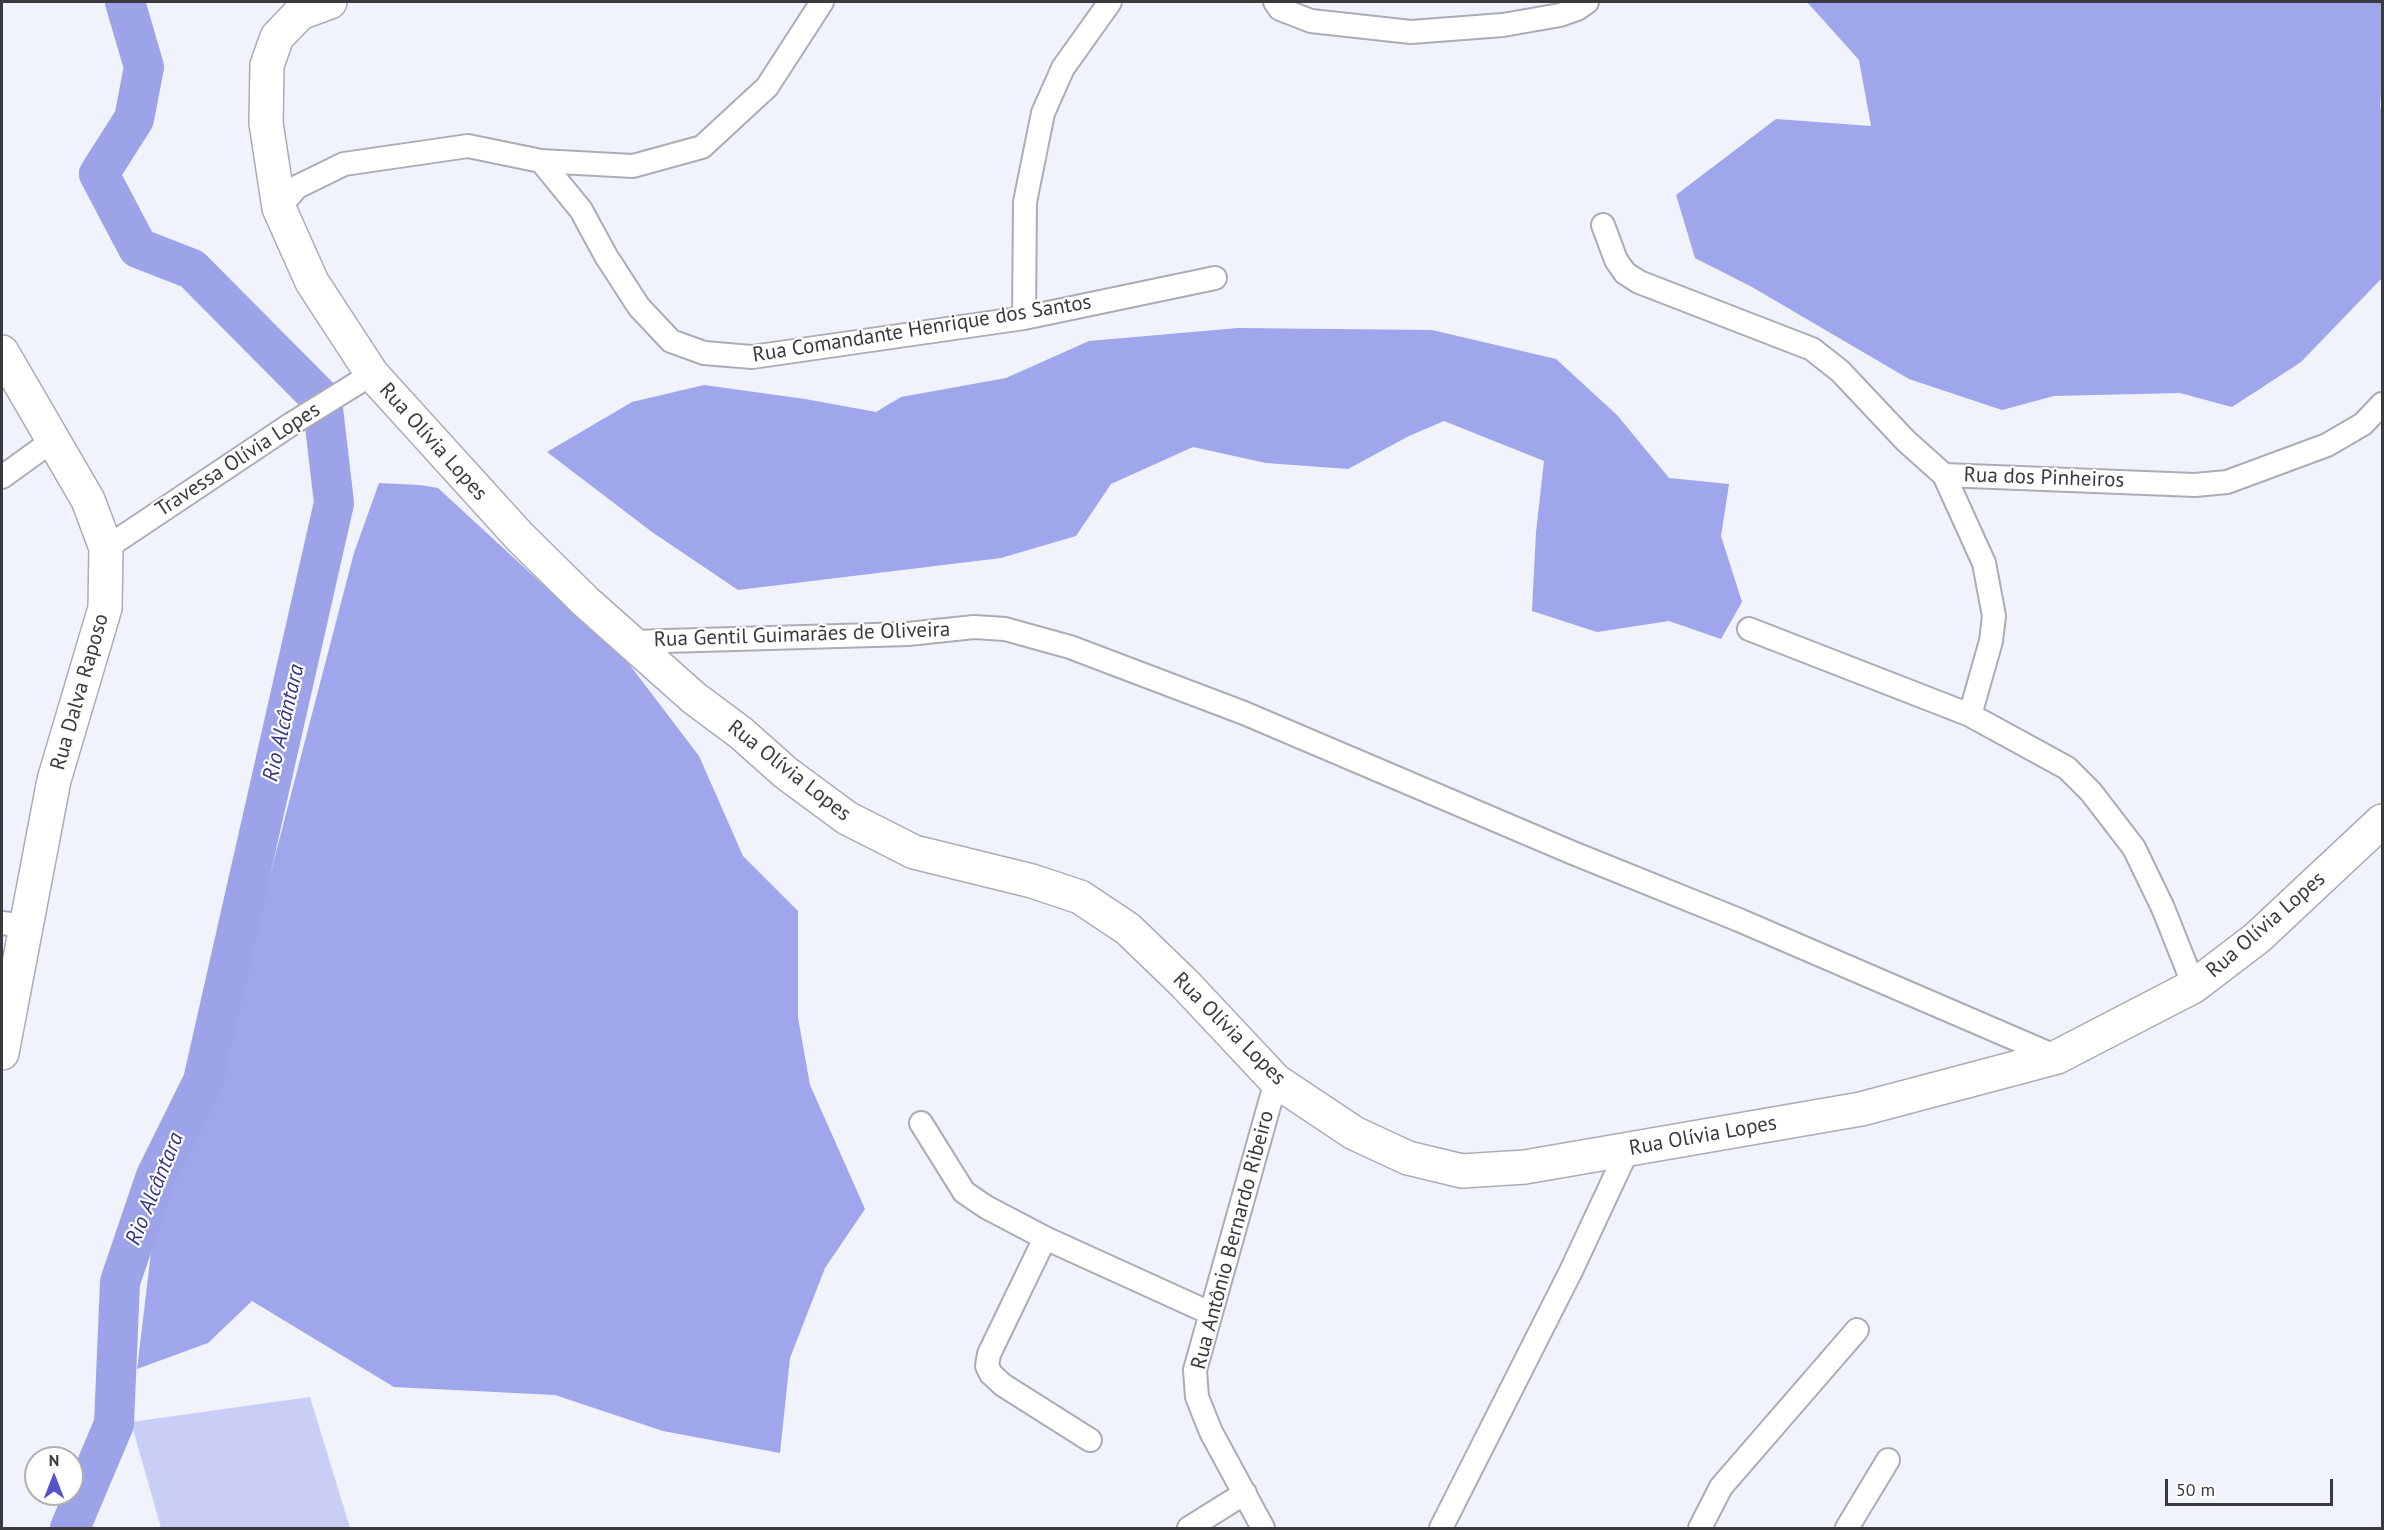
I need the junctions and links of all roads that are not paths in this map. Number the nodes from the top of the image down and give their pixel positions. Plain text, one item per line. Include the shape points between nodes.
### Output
1 (330, 2) edge
2 (822, 2) edge
3 (1110, 2) edge
4 (1275, 2) edge
5 (1587, 2) edge
6 (541, 161) junction
7 (279, 208) junction
8 (1603, 225) dead end
9 (1215, 278) dead end
10 (1024, 318) junction
11 (2, 352) edge
12 (359, 382) junction
13 (12, 385) edge
14 (2382, 404) edge
15 (52, 441) junction
16 (1944, 475) junction
17 (2, 477) edge
18 (106, 548) junction
19 (1749, 629) dead end
20 (631, 642) junction
21 (1970, 716) junction
22 (2382, 821) edge
23 (14, 925) edge
24 (2194, 986) junction
25 (2, 1053) edge
26 (2058, 1057) junction
27 (1276, 1081) junction
28 (921, 1123) dead end
29 (1628, 1149) junction
30 (1045, 1238) junction
31 (1210, 1313) junction
32 (1857, 1330) dead end
33 (1090, 1440) dead end
34 (1888, 1460) dead end
35 (1245, 1493) junction
36 (1189, 1528) edge
37 (1263, 1528) edge
38 (1441, 1528) edge
39 (1700, 1528) edge
40 (1847, 1528) edge

1 - 7 street, Rua Olívia Lopes via 300,13 277,37 267,65 266,123
2 - 6 street via 767,87 702,147 633,166
3 - 10 street via 1063,68 1043,113 1025,202
4 - 5 street via 1280,9 1311,21 1411,32 1503,25 1560,15
6 - 7 street via 468,146 344,164 297,188
6 - 10 street, Rua Comandante Henrique dos Santos via 581,210 639,307 670,342 704,353 752,357
7 - 12 street, Rua Olívia Lopes
8 - 16 street, Rua dos Pinheiros via 1625,273 1639,282 1812,349 1840,371
9 - 10 street, Rua Comandante Henrique dos Santos
11 - 13 street, Rua Dalva Raposo
12 - 18 street, Travessa Olívia Lopes
12 - 20 street, Rua Olívia Lopes
13 - 15 street, Rua Dalva Raposo
14 - 16 street, Rua dos Pinheiros via 2363,423 2327,445 2227,482 2195,485
15 - 17 street
15 - 18 street, Rua Dalva Raposo via 88,500
16 - 21 street via 1984,563 1994,616
18 - 23 street, Rua Dalva Raposo via 105,608
19 - 21 street
20 - 26 street, Rua Gentil Guimarães de Oliveira via 908,634 974,627 1005,629 1070,647 1244,713
20 - 27 street, Rua Olívia Lopes via 786,773 848,818 915,852 1080,897 1128,929
21 - 24 street via 2067,768 2091,792 2134,848
22 - 24 street, Rua Olívia Lopes via 2257,938
23 - 25 street, Rua Dalva Raposo
24 - 26 street, Rua Olívia Lopes
26 - 29 street, Rua Olívia Lopes via 1861,1109
27 - 29 street, Rua Olívia Lopes via 1354,1133 1408,1158 1462,1171 1525,1167
27 - 31 street, Rua Antônio Bernardo Ribeiro
28 - 30 street via 964,1192
29 - 38 street
30 - 31 street
30 - 33 street via 989,1354 987,1366 1003,1385
31 - 35 street, Rua Antônio Bernardo Ribeiro via 1195,1370 1197,1397 1211,1432
32 - 39 street via 1721,1487
34 - 40 street
35 - 36 street
35 - 37 street, Rua Antônio Bernardo Ribeiro

